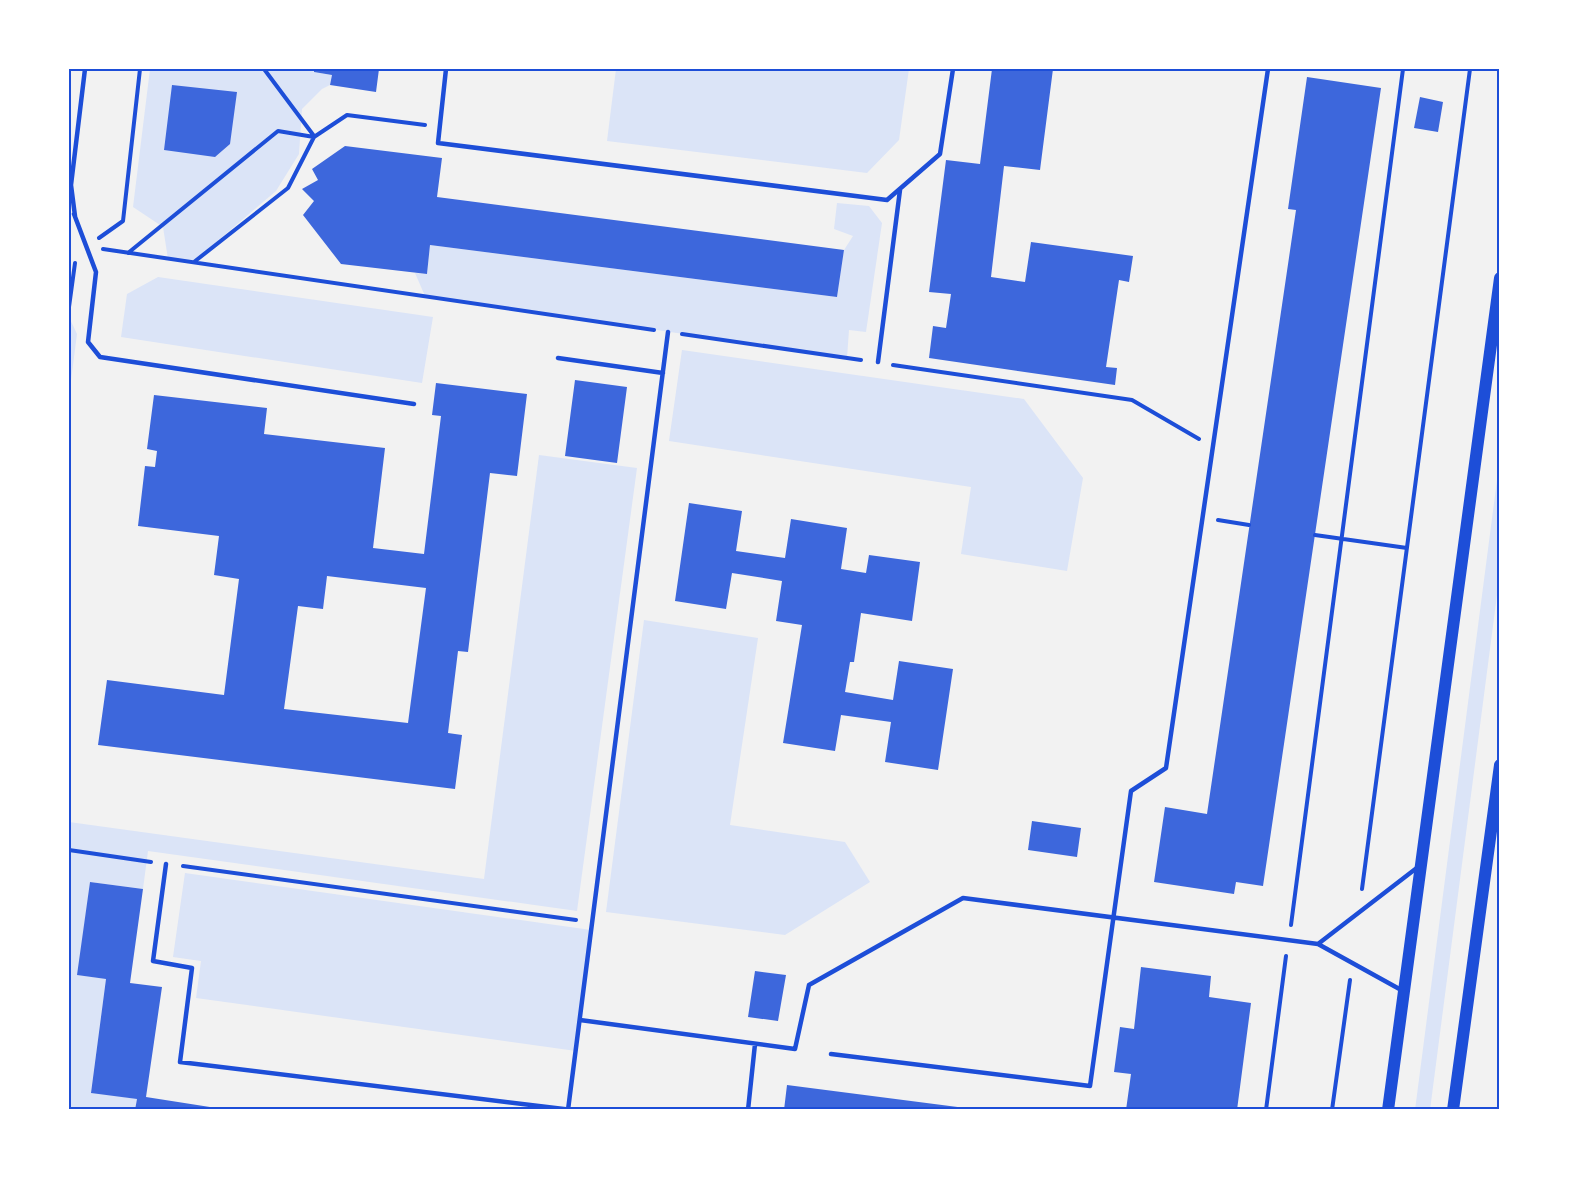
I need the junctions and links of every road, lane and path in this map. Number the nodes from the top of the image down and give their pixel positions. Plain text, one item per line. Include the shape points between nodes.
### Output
1 (85, 69) edge
2 (140, 69) edge
3 (264, 69) edge
4 (446, 69) edge
5 (953, 69) edge
6 (1268, 69) edge
7 (1403, 69) edge
8 (1470, 69) edge
9 (440, 127) junction
10 (314, 137) junction
11 (900, 188) junction
12 (87, 247) junction
13 (128, 253) junction
14 (193, 262) junction
15 (1500, 278) edge
16 (69, 307) edge
17 (668, 332) junction
18 (1496, 346) edge
19 (558, 358) dead end
20 (878, 362) junction
21 (663, 373) junction
22 (414, 404) dead end
23 (1213, 447) junction
24 (1202, 518) junction
25 (1250, 525) dead end
26 (1315, 535) dead end
27 (1341, 538) junction
28 (1407, 548) junction
29 (1500, 765) edge
30 (1498, 797) edge
31 (69, 850) edge
32 (166, 864) junction
33 (1421, 866) junction
34 (1359, 913) junction
35 (1113, 917) junction
36 (592, 922) junction
37 (1288, 940) junction
38 (1318, 944) junction
39 (1352, 963) junction
40 (1404, 992) junction
41 (580, 1020) junction
42 (756, 1044) junction
43 (831, 1054) dead end
44 (570, 1110) edge
45 (748, 1110) edge
46 (1266, 1110) edge
47 (1332, 1110) edge
48 (1388, 1110) edge
49 (1453, 1110) edge

1 - 12 lane via 71,184 74,214
2 - 12 path via 123,221
3 - 10 path
4 - 9 lane
5 - 11 lane via 940,154
6 - 23 lane
7 - 27 path
8 - 28 path
9 - 10 path via 347,114
9 - 11 lane via 438,143 887,200
10 - 13 path via 278,131
10 - 14 path via 288,188
11 - 20 lane
12 - 13 path
12 - 16 path via 76,254
12 - 22 lane via 96,272 88,342 100,357
13 - 14 path
14 - 17 path
15 - 18 main road
17 - 20 path
17 - 21 lane
18 - 33 main road
19 - 21 lane
20 - 23 path via 1132,400
21 - 36 lane
23 - 24 lane
24 - 25 path
24 - 35 lane via 1166,768 1131,791
26 - 27 path
27 - 28 path
27 - 37 path
28 - 34 path
29 - 30 main road
30 - 49 main road
31 - 32 path
32 - 36 path
32 - 44 lane via 153,961 192,968 180,1062
33 - 34 lane
33 - 40 main road
34 - 38 lane
35 - 37 lane
35 - 42 lane via 963,898 809,985 795,1049
35 - 43 lane via 1090,1086
36 - 41 lane
37 - 38 lane
37 - 46 path
38 - 39 lane
39 - 40 lane
39 - 47 path
40 - 48 main road
41 - 42 lane
41 - 44 lane
42 - 45 lane

